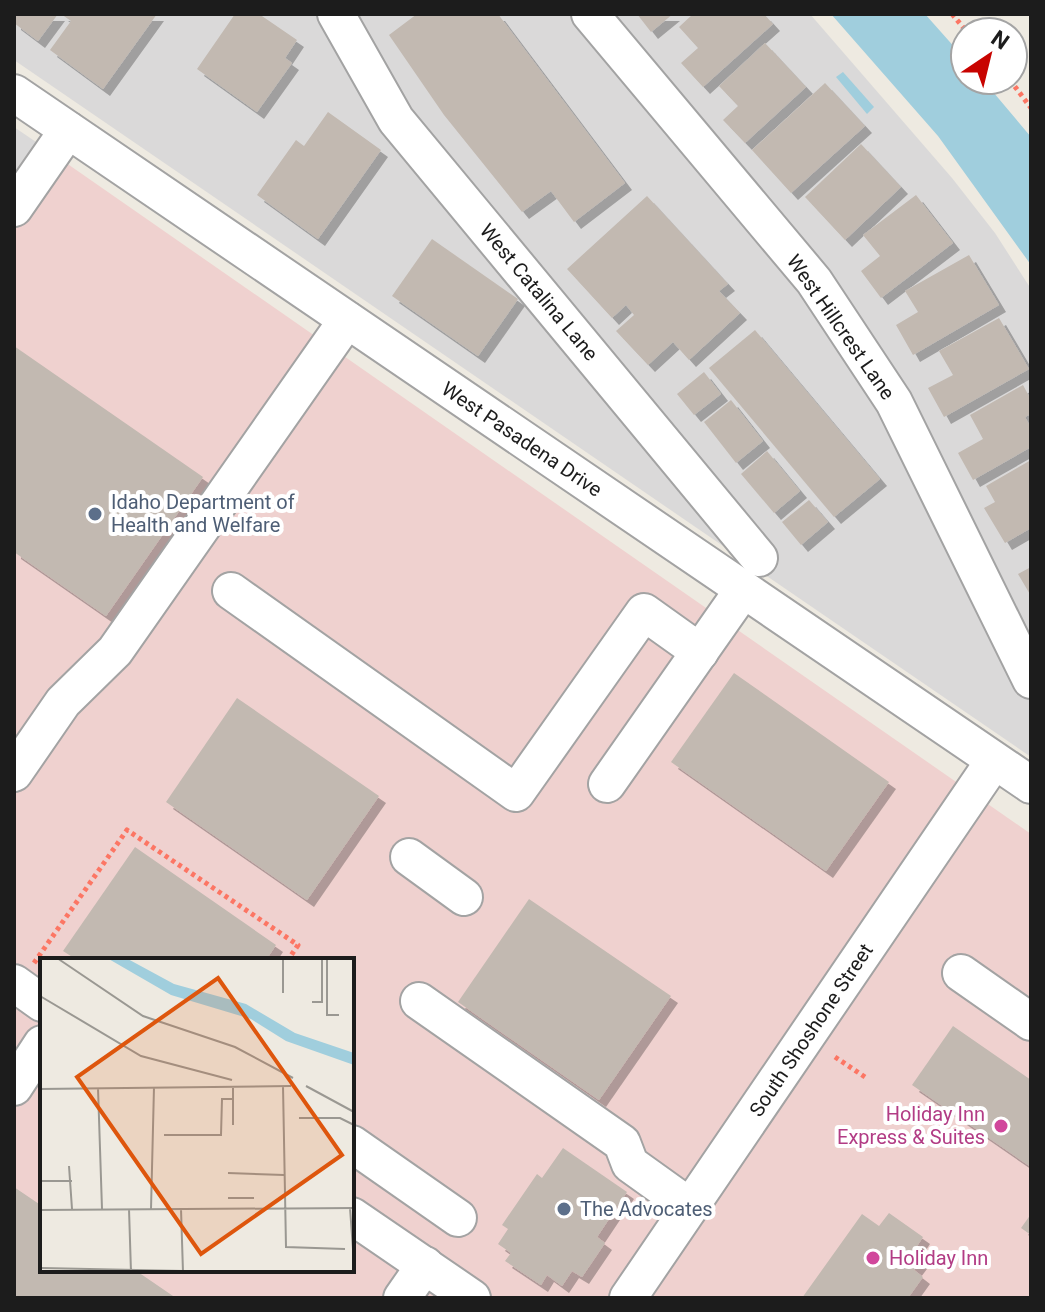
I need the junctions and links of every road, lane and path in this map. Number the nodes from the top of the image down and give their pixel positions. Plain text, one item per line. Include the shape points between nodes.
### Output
1 (336, 14) edge
2 (590, 14) edge
3 (14, 93) edge
4 (68, 130) junction
5 (14, 208) edge
6 (347, 320) junction
7 (759, 558) dead end
8 (743, 590) junction
9 (231, 591) dead end
10 (700, 652) junction
11 (1031, 680) edge
12 (994, 761) junction
13 (14, 773) edge
14 (607, 784) dead end
15 (1031, 785) edge
16 (409, 857) dead end
17 (464, 897) dead end
18 (289, 958) edge
19 (961, 973) dead end
20 (23, 975) edge
21 (40, 1000) edge
22 (419, 1001) dead end
23 (1031, 1022) edge
24 (40, 1047) edge
25 (835, 1057) dead end
26 (868, 1079) dead end
27 (14, 1087) edge
28 (354, 1145) edge
29 (690, 1207) junction
30 (354, 1217) edge
31 (458, 1218) dead end
32 (425, 1265) junction
33 (402, 1298) edge
34 (472, 1298) edge
35 (628, 1298) edge

1 - 7 street, West Catalina Lane via 396,120
2 - 11 street, West Hillcrest Lane via 814,281 894,402
3 - 4 street, West Pasadena Drive
4 - 5 street
4 - 6 street, West Pasadena Drive
6 - 8 street, West Pasadena Drive
6 - 13 street via 115,651 63,702
8 - 10 street
8 - 12 street, West Pasadena Drive
9 - 10 street via 516,793 644,612
10 - 14 street
12 - 15 street, West Pasadena Drive
12 - 29 street, South Shoshone Street
16 - 17 street
18 - 20 path via 298,945 127,830
19 - 23 street
20 - 21 street
22 - 29 street via 622,1143 630,1164
24 - 27 street
25 - 26 path
28 - 31 street
29 - 35 street, South Shoshone Street
30 - 32 street
32 - 33 street
32 - 34 street

